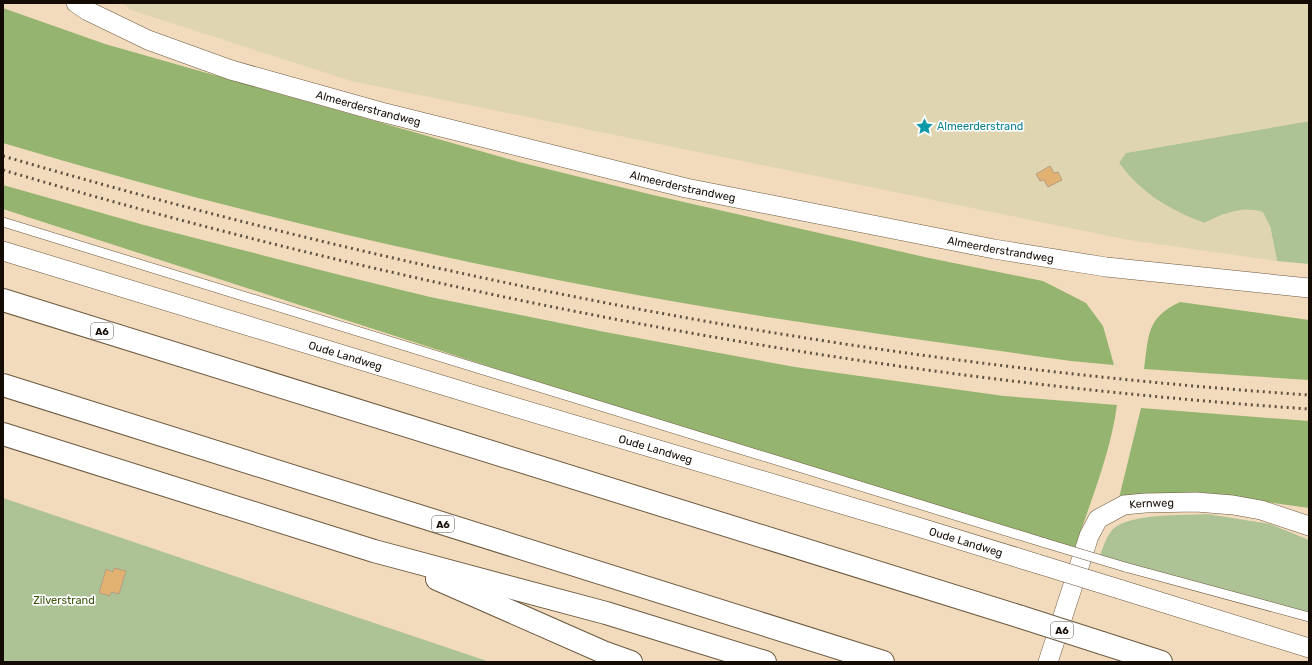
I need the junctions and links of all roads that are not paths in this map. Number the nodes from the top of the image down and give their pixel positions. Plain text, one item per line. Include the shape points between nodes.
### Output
1 (76, 3) edge
2 (3, 222) edge
3 (3, 251) edge
4 (1309, 288) edge
5 (3, 300) edge
6 (3, 385) edge
7 (3, 434) edge
8 (1309, 526) edge
9 (374, 551) junction
10 (1309, 617) edge
11 (1309, 648) edge
12 (632, 662) edge
13 (765, 662) edge
14 (884, 662) edge
15 (1048, 662) edge
16 (1161, 662) edge

1 - 4 street, Almeerderstrandweg via 148,40 231,70 381,112 686,188 994,249 1106,267
2 - 10 lane, Oude Landweg, bridge via 1045,543
3 - 11 street, Oude Landweg, bridge via 501,404 905,523
5 - 16 highway, A6, bridge
6 - 14 highway, A6
7 - 9 highway
8 - 15 street, Kernweg via 1261,510 1232,505 1196,502 1124,505 1098,519 1089,536
9 - 12 highway via 596,649
9 - 13 highway via 606,612

